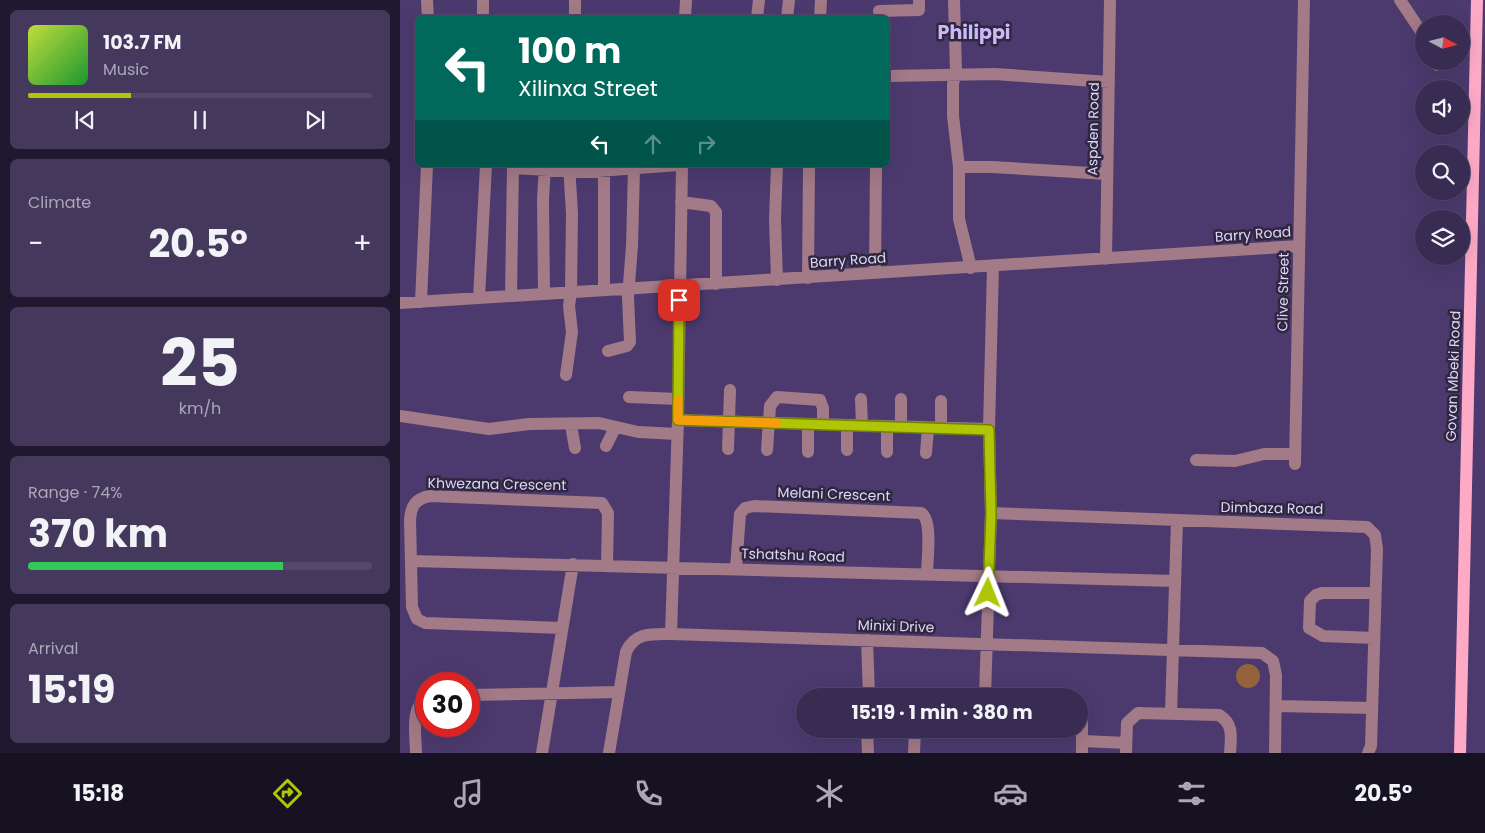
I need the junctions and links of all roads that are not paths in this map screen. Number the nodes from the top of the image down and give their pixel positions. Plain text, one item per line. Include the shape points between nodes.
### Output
1 (428, 0) edge
2 (483, 0) edge
3 (575, 0) edge
4 (686, 0) edge
5 (759, 0) edge
6 (789, 0) edge
7 (821, 0) edge
8 (919, 0) edge
9 (954, 0) edge
10 (1110, 0) edge
11 (1304, 0) edge
12 (1400, 0) edge
13 (1477, 0) edge
14 (879, 9) edge
15 (428, 15) edge
16 (483, 15) edge
17 (575, 15) edge
18 (685, 15) edge
19 (757, 15) edge
20 (787, 15) edge
21 (820, 15) edge
22 (1415, 22) edge
23 (890, 76) edge
24 (955, 77) junction
25 (1109, 82) junction
26 (427, 167) edge
27 (486, 167) edge
28 (513, 167) edge
29 (649, 167) edge
30 (682, 167) edge
31 (777, 167) edge
32 (809, 167) edge
33 (876, 167) edge
34 (959, 167) junction
35 (544, 168) edge
36 (569, 168) edge
37 (604, 168) edge
38 (634, 168) junction
39 (1107, 174) junction
40 (681, 202) junction
41 (1299, 246) junction
42 (1106, 259) junction
43 (993, 266) junction
44 (971, 268) junction
45 (875, 273) junction
46 (808, 278) junction
47 (777, 280) junction
48 (716, 284) junction
49 (679, 286) junction
50 (628, 288) junction
51 (604, 290) junction
52 (571, 292) junction
53 (544, 294) junction
54 (511, 296) junction
55 (479, 298) junction
56 (421, 302) junction
57 (400, 303) edge
58 (608, 351) dead end
59 (566, 375) dead end
60 (730, 390) dead end
61 (629, 396) dead end
62 (678, 399) junction
63 (862, 399) dead end
64 (901, 399) dead end
65 (941, 401) dead end
66 (400, 416) edge
67 (678, 420) junction
68 (729, 422) junction
69 (769, 423) junction
70 (808, 424) junction
71 (571, 425) junction
72 (823, 425) junction
73 (847, 425) junction
74 (862, 426) junction
75 (888, 426) junction
76 (901, 427) junction
77 (615, 428) junction
78 (928, 428) junction
79 (942, 428) junction
80 (989, 430) junction
81 (678, 434) junction
82 (606, 446) dead end
83 (575, 448) dead end
84 (728, 449) dead end
85 (767, 450) dead end
86 (847, 450) dead end
87 (808, 452) dead end
88 (887, 452) dead end
89 (926, 453) dead end
90 (1196, 460) dead end
91 (991, 514) junction
92 (1177, 521) junction
93 (411, 561) junction
94 (573, 564) junction
95 (608, 564) junction
96 (672, 567) junction
97 (736, 568) junction
98 (927, 574) junction
99 (989, 576) junction
100 (1175, 581) junction
101 (1375, 593) junction
102 (562, 628) junction
103 (671, 634) junction
104 (1374, 638) junction
105 (867, 640) junction
106 (986, 643) junction
107 (1173, 648) junction
108 (869, 688) edge
109 (985, 688) edge
110 (619, 692) junction
111 (552, 694) junction
112 (480, 695) edge
113 (1276, 706) junction
114 (1372, 708) junction
115 (1171, 713) junction
116 (416, 737) edge
117 (867, 738) edge
118 (915, 738) edge
119 (1083, 747) edge
120 (1126, 748) edge
121 (416, 753) edge
122 (542, 753) edge
123 (608, 753) edge
124 (868, 753) edge
125 (914, 753) edge
126 (1230, 753) edge
127 (1275, 753) edge
128 (1368, 753) edge
129 (1460, 753) edge

1 - 15 street
2 - 16 street
3 - 17 street
4 - 18 street
5 - 19 street
6 - 20 street
7 - 21 street
8 - 14 street via 919,10
9 - 24 street
10 - 25 street, Aspden Road
11 - 41 street, Clive Street
12 - 22 street
13 - 129 main road, Govan Mbeki Road
23 - 24 street
24 - 25 street via 995,74
24 - 34 street via 953,116
25 - 39 street, Aspden Road
26 - 56 street
27 - 55 street
28 - 35 street
28 - 54 street
29 - 38 street
30 - 40 street
31 - 47 street
32 - 46 street
33 - 45 street
34 - 39 street
34 - 44 street via 959,218
35 - 36 street
35 - 53 street
36 - 37 street
36 - 52 street
37 - 38 street
37 - 51 street
38 - 50 street
39 - 42 street, Aspden Road
40 - 48 street via 711,206 716,212
40 - 49 street
41 - 42 street, Barry Road
41 - 90 street, Clive Street via 1295,459 1264,454 1235,461
42 - 43 street, Barry Road
43 - 44 street, Barry Road
43 - 80 street
44 - 45 street, Barry Road
45 - 46 street, Barry Road
46 - 47 street, Barry Road
47 - 48 street, Barry Road
48 - 49 street, Barry Road
49 - 50 street, Barry Road
49 - 62 street
50 - 51 street, Barry Road
50 - 58 street via 630,342
51 - 52 street, Barry Road
52 - 53 street, Barry Road
52 - 59 street via 568,306 572,338
53 - 54 street, Barry Road
54 - 55 street, Barry Road
55 - 56 street, Barry Road
56 - 57 street, Barry Road
60 - 68 street
61 - 62 street
62 - 67 street
63 - 74 street
64 - 76 street
65 - 79 street
66 - 71 street via 489,429 529,424
67 - 68 street
67 - 81 street
68 - 69 street
68 - 84 street
69 - 70 street
69 - 72 street via 772,402 779,397 820,400
69 - 85 street
70 - 72 street
70 - 87 street
71 - 77 street via 604,424
71 - 83 street
72 - 73 street
73 - 74 street
73 - 86 street
74 - 75 street
75 - 76 street
75 - 88 street
76 - 78 street
77 - 81 street
77 - 82 street
78 - 79 street
78 - 89 street
79 - 80 street
80 - 91 street
81 - 96 street
91 - 92 street, Dimbaza Road
91 - 99 street
92 - 100 street
92 - 101 street, Dimbaza Road via 1367,527 1377,542
93 - 94 street, Tshatshu Road
93 - 95 street, Khwezana Crescent via 412,506 421,498 430,496 602,503 608,513
93 - 102 street, Khwezana Crescent via 412,607 417,619 425,623
94 - 95 street, Tshatshu Road
94 - 102 street
95 - 96 street, Tshatshu Road
96 - 97 street, Tshatshu Road
96 - 103 street
97 - 98 street, Tshatshu Road
97 - 98 street, Melani Crescent via 740,514 745,508 754,506 921,513 928,523
98 - 99 street, Tshatshu Road
99 - 100 street, Tshatshu Road
99 - 106 street
100 - 107 street
101 - 104 street, Dimbaza Road
101 - 104 street via 1316,595 1310,601 1309,628 1322,636
102 - 111 street
103 - 105 street, Minixi Drive
103 - 110 street, Minixi Drive via 643,636 630,644
104 - 114 street, Dimbaza Road
105 - 106 street, Minixi Drive
105 - 108 street
106 - 107 street, Minixi Drive
106 - 109 street
107 - 113 street, Minixi Drive via 1262,653 1273,661
107 - 115 street
110 - 111 street
110 - 123 street, Minixi Drive
111 - 112 street
111 - 122 street
113 - 114 street
113 - 127 street
114 - 128 street, Dimbaza Road
115 - 120 street via 1138,713 1131,717 1127,723
115 - 126 street via 1219,715 1227,720 1231,728
116 - 121 street
117 - 124 street
118 - 125 street
119 - 120 street

